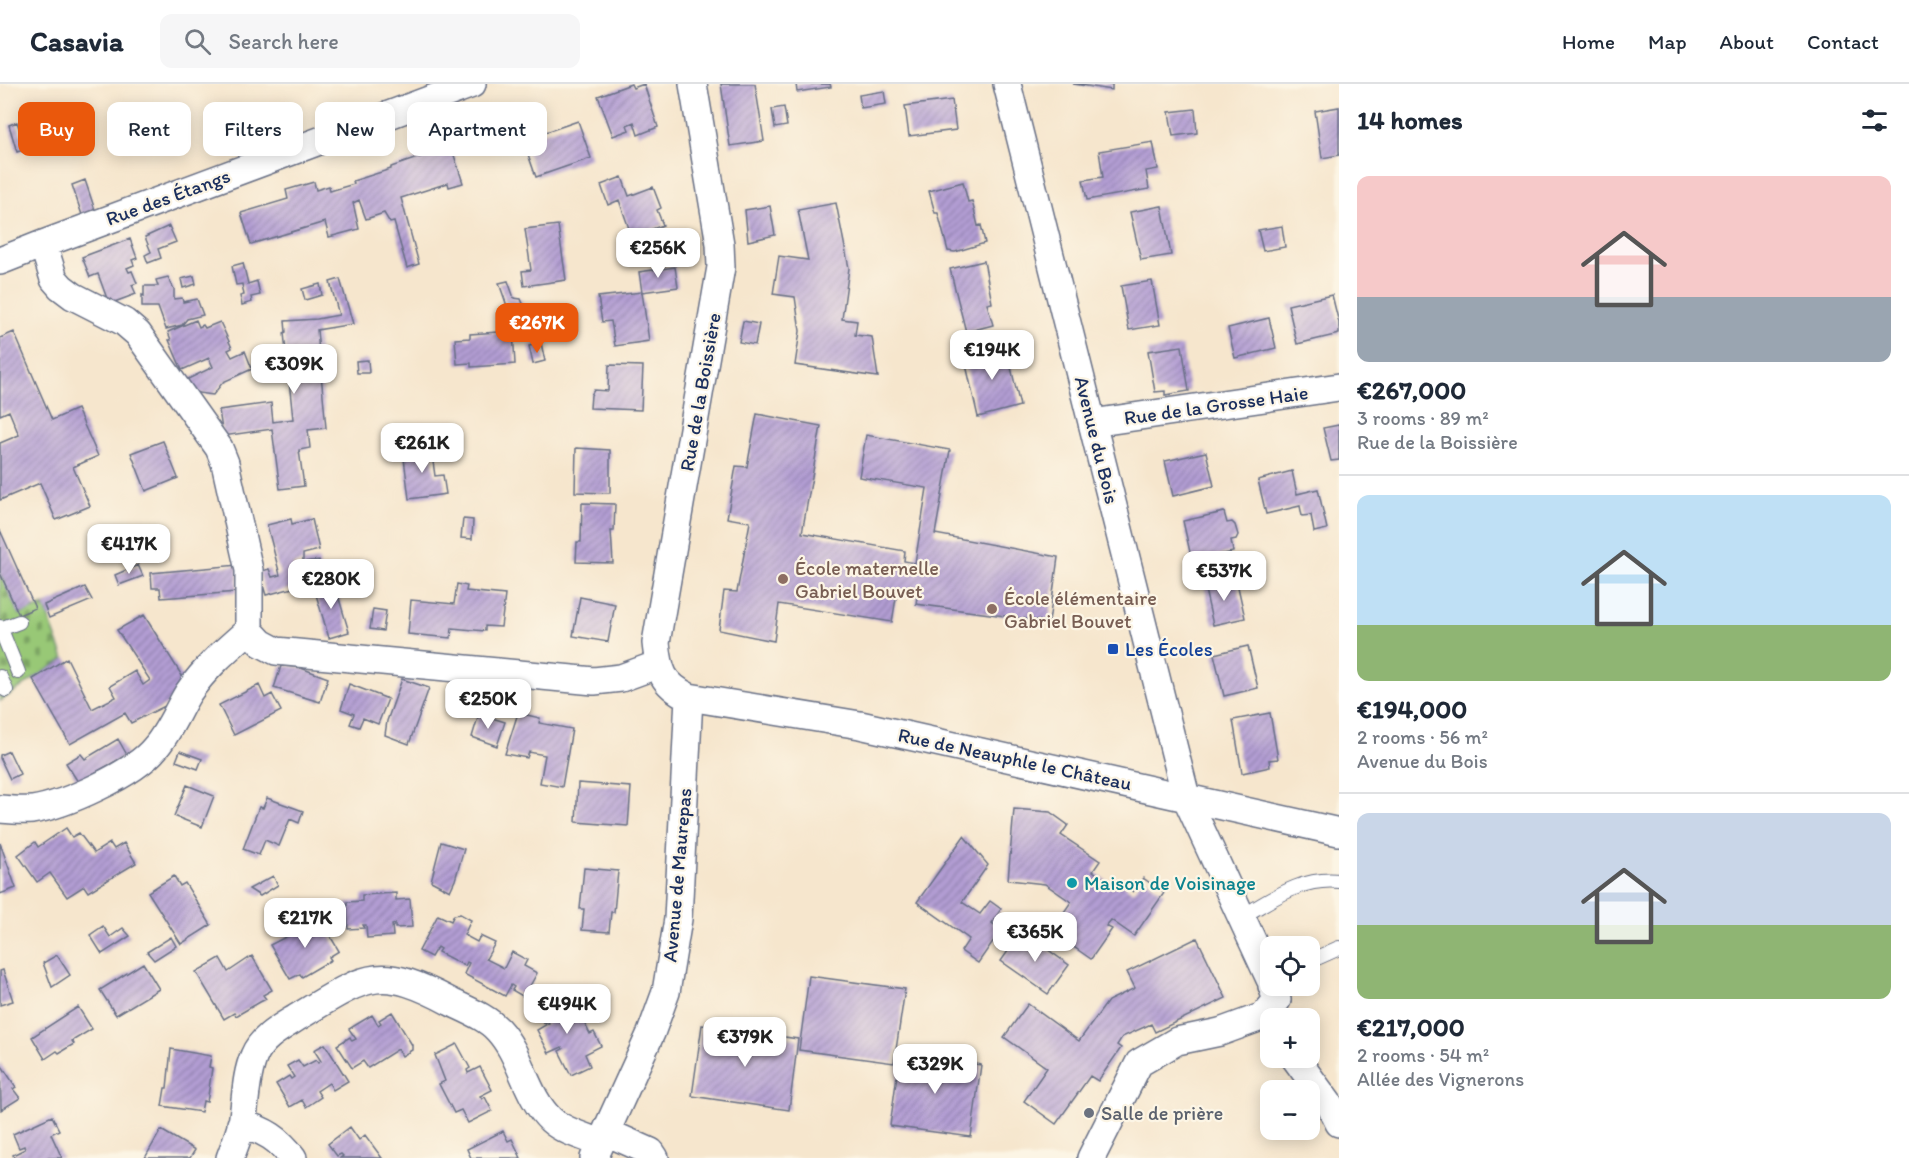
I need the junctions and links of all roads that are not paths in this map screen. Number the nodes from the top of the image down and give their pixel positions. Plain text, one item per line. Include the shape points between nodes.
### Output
1 (471, 84) edge
2 (693, 84) edge
3 (1007, 84) edge
4 (43, 244) junction
5 (0, 261) edge
6 (1339, 387) edge
7 (1092, 423) junction
8 (19, 622) dead end
9 (0, 628) edge
10 (249, 630) junction
11 (659, 664) junction
12 (18, 672) dead end
13 (689, 697) junction
14 (1186, 797) junction
15 (0, 809) edge
16 (1339, 832) edge
17 (1339, 881) edge
18 (1241, 917) junction
19 (1339, 948) edge
20 (1320, 957) edge
21 (1260, 958) edge
22 (1260, 1022) edge
23 (1302, 1068) edge
24 (1339, 1123) edge
25 (241, 1125) junction
26 (600, 1144) edge
27 (230, 1158) edge
28 (293, 1158) edge
29 (655, 1158) edge
30 (1091, 1158) edge

1 - 4 street, Rue des Étangs
2 - 11 street, Rue de la Boissière via 721,267 656,643
3 - 7 street, Avenue du Bois
4 - 5 street, Rue des Étangs
4 - 10 street via 54,279 73,296 124,322 138,334 219,448 249,570
6 - 7 street, Rue de la Grosse Haie
7 - 14 street, Avenue du Bois
8 - 9 lane
9 - 12 lane
10 - 11 street via 276,651 594,681 621,678
10 - 15 street via 198,681 154,749 141,762 51,806
11 - 13 street via 664,678 676,691
13 - 14 street, Rue de Neauphle le Château via 860,725
13 - 26 street, Avenue de Maurepas via 678,907 666,992
14 - 16 street, Rue de Neauphle le Château
14 - 18 street, Avenue du Bois
17 - 18 lane via 1302,883
18 - 21 street, Avenue du Bois
19 - 20 lane
22 - 30 street via 1177,1041 1139,1063
23 - 24 street
25 - 26 street via 254,1056 264,1041 346,988 362,981 388,978 429,990 488,1021 507,1041 534,1098 553,1121
25 - 27 street
25 - 28 street via 268,1133
26 - 29 street via 651,1152

